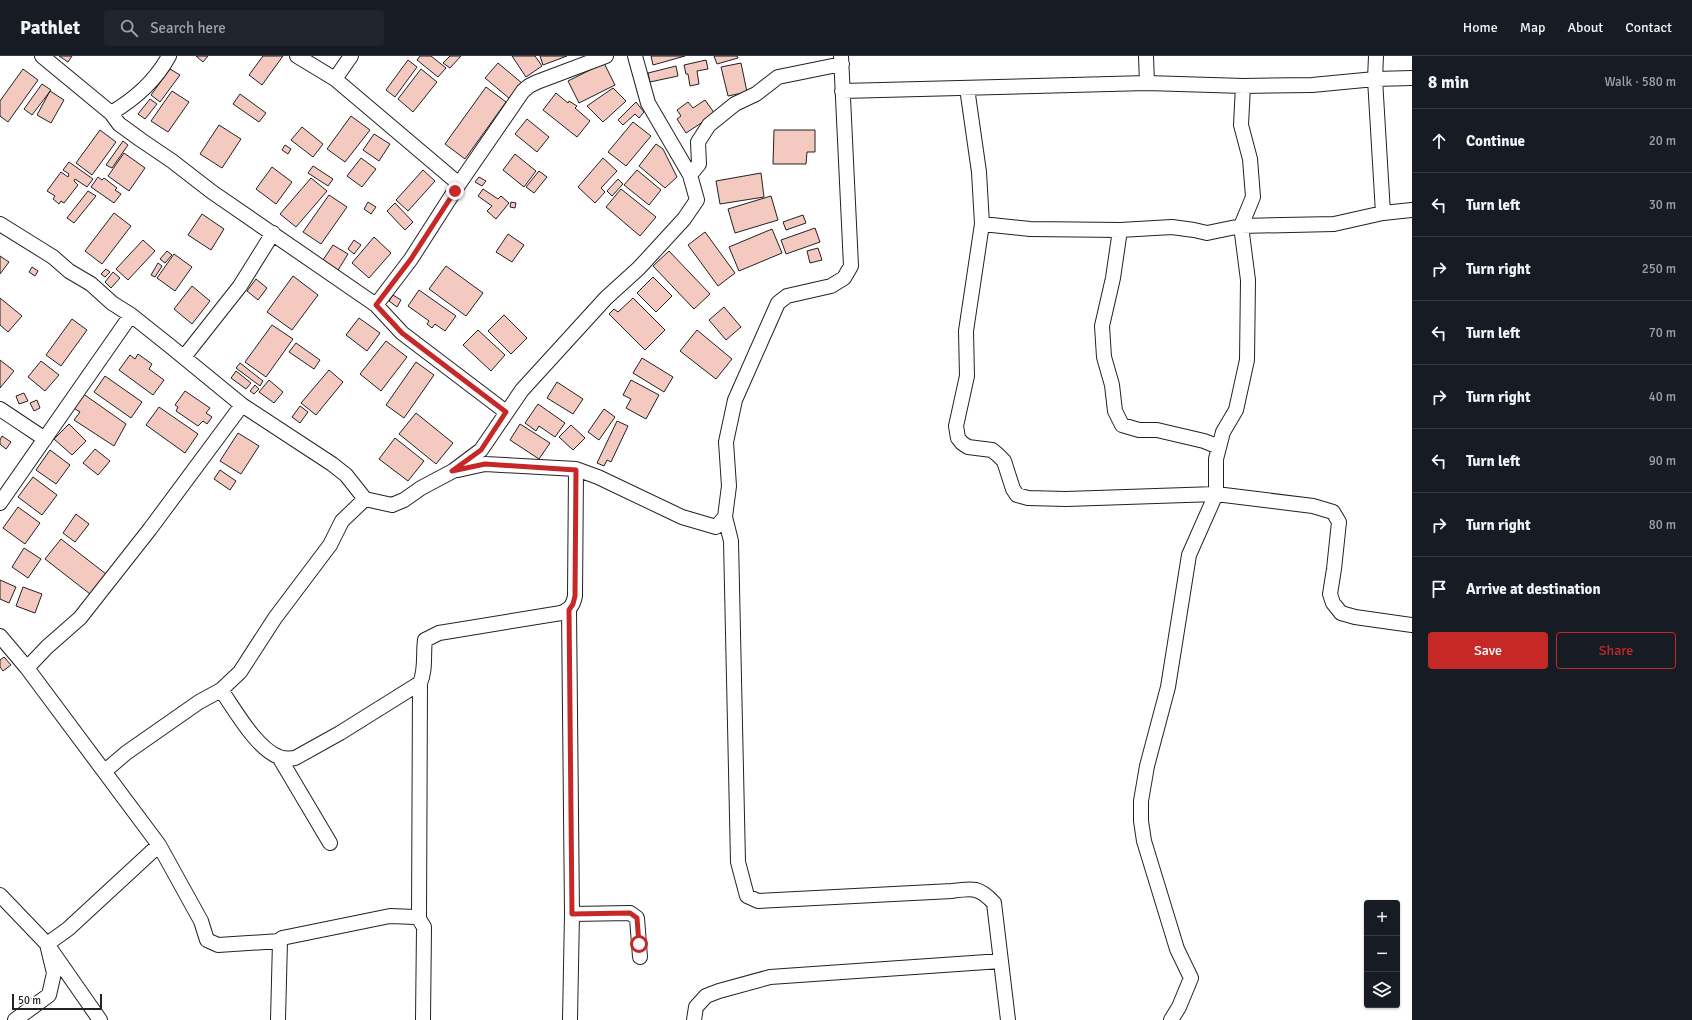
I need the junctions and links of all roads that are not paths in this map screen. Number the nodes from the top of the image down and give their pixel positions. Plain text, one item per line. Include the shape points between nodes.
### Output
1 (42, 56) edge
2 (169, 56) edge
3 (297, 56) edge
4 (351, 56) edge
5 (606, 56) edge
6 (634, 56) edge
7 (1146, 56) edge
8 (1376, 56) edge
9 (841, 60) edge
10 (1412, 78) edge
11 (335, 79) junction
12 (1375, 79) junction
13 (1147, 83) junction
14 (1243, 86) junction
15 (967, 88) junction
16 (842, 92) junction
17 (111, 112) junction
18 (690, 176) junction
19 (460, 184) junction
20 (1412, 210) edge
21 (1383, 213) junction
22 (0, 224) edge
23 (982, 224) junction
24 (1241, 226) junction
25 (1120, 230) junction
26 (273, 233) junction
27 (376, 305) junction
28 (131, 315) junction
29 (184, 357) junction
30 (242, 405) junction
31 (0, 409) edge
32 (506, 412) junction
33 (45, 439) junction
34 (1219, 447) junction
35 (576, 470) junction
36 (452, 471) junction
37 (1216, 494) junction
38 (365, 499) junction
39 (0, 503) edge
40 (725, 517) junction
41 (569, 610) junction
42 (1412, 625) edge
43 (0, 636) edge
44 (27, 668) junction
45 (420, 683) junction
46 (221, 690) junction
47 (279, 757) junction
48 (105, 771) junction
49 (330, 843) dead end
50 (159, 845) junction
51 (0, 895) edge
52 (572, 914) junction
53 (419, 919) junction
54 (280, 941) junction
55 (46, 944) junction
56 (640, 957) dead end
57 (1001, 961) junction
58 (15, 1020) edge
59 (100, 1020) edge
60 (278, 1020) edge
61 (423, 1020) edge
62 (570, 1020) edge
63 (694, 1020) edge
64 (1008, 1020) edge
65 (1171, 1020) edge

1 - 17 street
2 - 17 street via 149,85
3 - 11 street
4 - 11 street
5 - 19 street via 529,86 506,114
6 - 18 street via 648,102
7 - 13 street
8 - 12 street
9 - 16 street
9 - 18 street via 778,78 756,94 735,104 710,125 698,142 699,164
10 - 12 street
11 - 19 street
12 - 14 street via 1312,86
12 - 21 street
13 - 14 street
13 - 15 street
14 - 24 street via 1241,124 1250,158 1253,197
15 - 16 street
15 - 23 street via 979,172
16 - 40 street via 851,266 844,278 831,286 787,296 778,303 735,400 726,442 729,486
17 - 26 street via 119,124
18 - 32 street via 697,200 684,220 639,268 601,303 522,390
19 - 27 street via 411,259
20 - 21 street
21 - 24 street via 1334,224
22 - 28 street via 53,257
23 - 25 street via 1030,229
23 - 37 street via 966,331 966,376 956,426 958,438 962,443 968,447 992,450 998,455 1004,461 1013,489 1017,494 1028,498
24 - 25 street via 1207,233 1172,227
24 - 34 street via 1248,280 1247,360 1236,410 1223,432
25 - 34 street via 1102,326 1104,357 1112,385 1115,411 1122,425 1138,430 1157,430 1204,440
26 - 27 street
26 - 29 street via 240,286
27 - 32 street via 402,333
28 - 29 street
28 - 33 street
29 - 30 street
30 - 38 street via 332,464 346,475
30 - 44 street via 80,618
31 - 33 street
32 - 36 street via 481,450
33 - 39 street
34 - 37 street via 1216,459
35 - 36 street via 485,464
35 - 40 street via 598,477 682,517 716,527
35 - 41 street via 575,596
36 - 38 street via 392,505
37 - 42 street via 1313,506 1332,512 1339,522 1330,594 1340,613
37 - 65 street via 1189,555 1168,687 1147,766 1141,801 1141,821 1146,849 1177,949 1191,978
38 - 46 street via 342,521 330,545 274,618 240,672
40 - 57 street via 732,541 738,862 746,896 758,901 972,888 986,894 994,903
41 - 45 street via 439,633 429,637 425,640 423,675
41 - 52 street
43 - 44 street
44 - 48 street
45 - 47 street via 305,754 295,758
45 - 53 street
46 - 47 street via 256,738
46 - 48 street via 199,702 126,753
47 - 49 street
48 - 50 street
50 - 54 street via 201,921 207,940 218,945
50 - 55 street via 68,929
51 - 55 street
52 - 56 street via 630,913 637,918
52 - 62 street
53 - 54 street via 390,916 285,937
53 - 61 street via 424,927
54 - 60 street
55 - 58 street via 54,973 49,995
55 - 59 street
57 - 63 street via 770,977 706,996 696,1007
57 - 64 street

